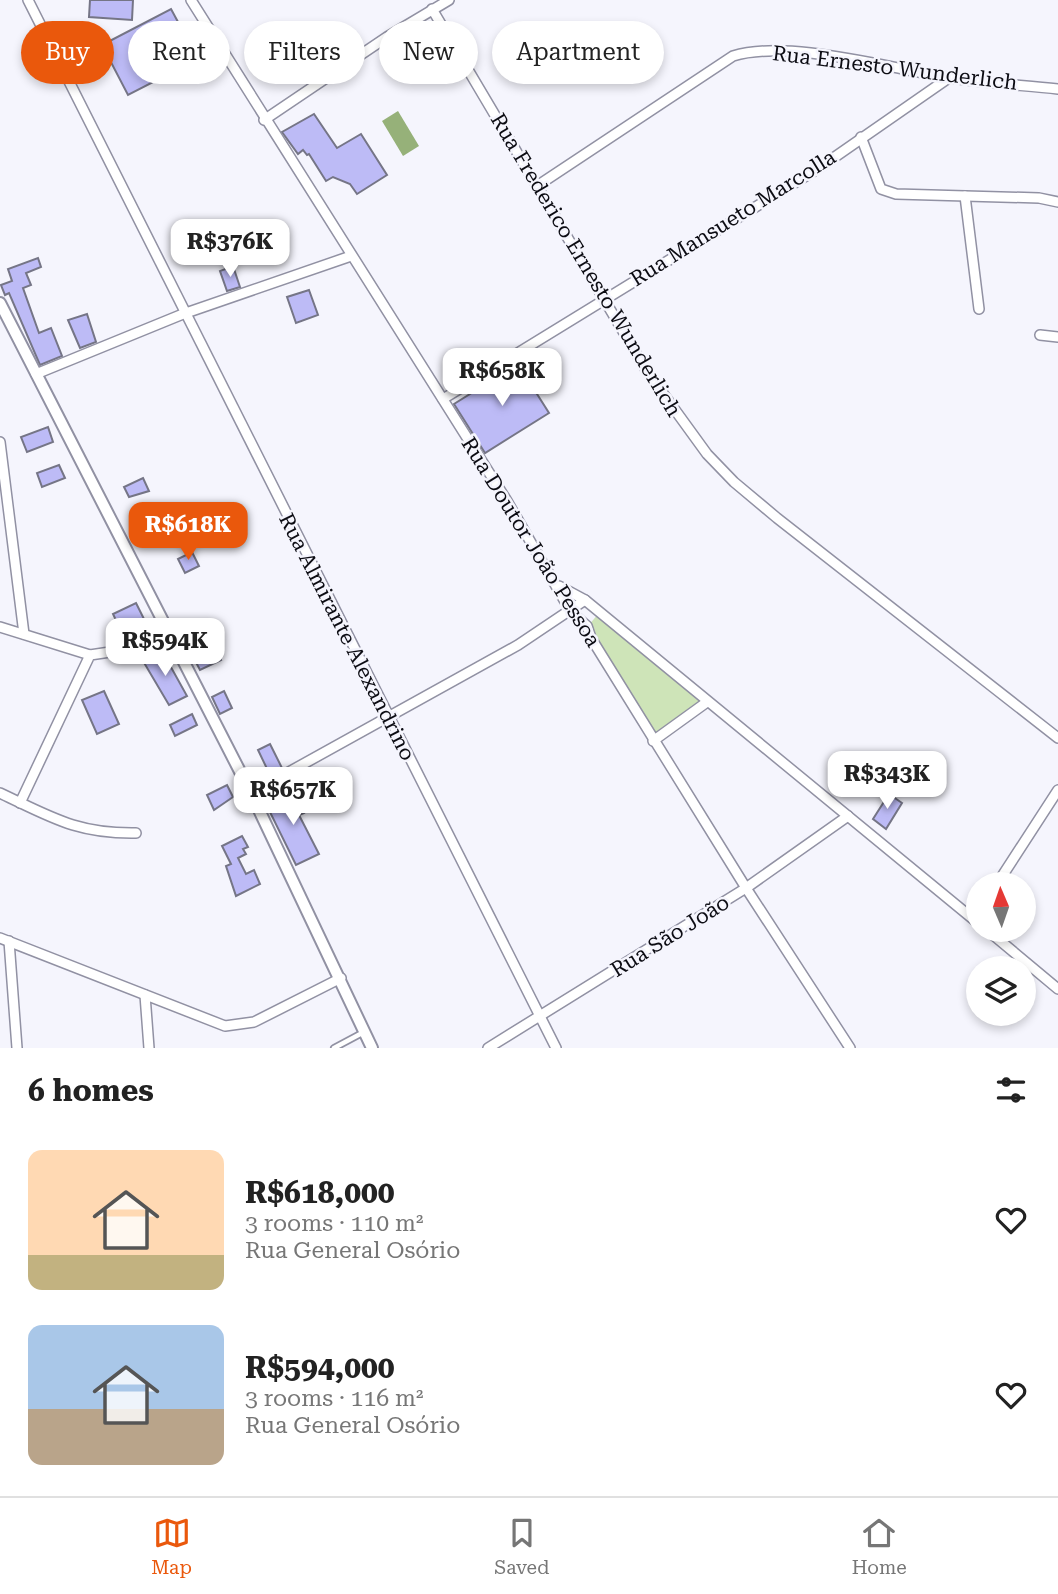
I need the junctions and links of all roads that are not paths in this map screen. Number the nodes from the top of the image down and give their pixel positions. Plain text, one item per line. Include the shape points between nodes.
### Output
1 (28, 0) edge
2 (191, 0) edge
3 (449, 0) edge
4 (432, 9) junction
5 (950, 78) junction
6 (1058, 89) edge
7 (264, 120) junction
8 (861, 137) junction
9 (537, 186) junction
10 (965, 196) junction
11 (1058, 202) edge
12 (351, 256) junction
13 (603, 299) junction
14 (0, 303) edge
15 (979, 309) dead end
16 (183, 314) junction
17 (1040, 335) dead end
18 (1058, 337) edge
19 (36, 374) junction
20 (443, 399) junction
21 (0, 442) edge
22 (559, 586) junction
23 (586, 600) junction
24 (571, 612) junction
25 (599, 612) junction
26 (164, 622) junction
27 (587, 626) junction
28 (0, 627) edge
29 (24, 634) junction
30 (90, 655) junction
31 (707, 702) junction
32 (387, 717) junction
33 (1058, 738) edge
34 (653, 741) junction
35 (1058, 790) edge
36 (0, 793) edge
37 (251, 793) junction
38 (20, 803) junction
39 (848, 817) junction
40 (136, 833) dead end
41 (1005, 872) edge
42 (746, 888) junction
43 (966, 909) edge
44 (5, 939) edge
45 (1002, 942) edge
46 (341, 978) junction
47 (1058, 989) edge
48 (145, 995) junction
49 (540, 1017) junction
50 (365, 1032) junction
51 (18, 1048) edge
52 (149, 1048) edge
53 (334, 1048) edge
54 (372, 1048) edge
55 (488, 1048) edge
56 (556, 1048) edge
57 (850, 1048) edge

1 - 16 street, Rua Almirante Alexandrino
2 - 7 street, Rua Doutor João Pessoa
3 - 4 street
4 - 7 street
4 - 9 street, Rua Frederico Ernesto Wunderlich
5 - 6 street, Rua Ernesto Wunderlich
5 - 8 street, Rua Mansueto Marcolla
5 - 9 street, Rua Ernesto Wunderlich via 787,52 751,51 733,56
7 - 12 street, Rua Doutor João Pessoa
8 - 10 street via 881,189 896,194
8 - 13 street, Rua Mansueto Marcolla via 819,168
9 - 13 street, Rua Frederico Ernesto Wunderlich
10 - 11 street
10 - 15 street
12 - 16 street
12 - 20 street, Rua Doutor João Pessoa
13 - 20 street, Rua Mansueto Marcolla
13 - 33 street, Rua Frederico Ernesto Wunderlich via 684,425 734,482
14 - 19 street
16 - 19 street
16 - 32 street, Rua Almirante Alexandrino
17 - 18 street
19 - 26 street
20 - 22 street, Rua Doutor João Pessoa
21 - 29 street
22 - 23 street
22 - 24 street, Rua Doutor João Pessoa
23 - 24 street
23 - 25 street
24 - 27 street, Rua Doutor João Pessoa
24 - 32 street
25 - 27 street
25 - 31 street
26 - 30 street via 110,652
26 - 37 street
27 - 34 street, Rua Doutor João Pessoa
28 - 29 street
29 - 30 street
30 - 38 street
31 - 34 street
31 - 39 street
32 - 37 street
32 - 49 street, Rua Almirante Alexandrino
34 - 42 street, Rua Doutor João Pessoa
35 - 41 street
36 - 38 street
37 - 46 street
38 - 40 street via 78,828
39 - 42 street, Rua São João
39 - 43 street
42 - 49 street, Rua São João
42 - 57 street, Rua Doutor João Pessoa
44 - 48 street
44 - 51 street
45 - 47 street
46 - 48 street via 239,1026 206,1020
46 - 50 street
48 - 52 street
49 - 55 street, Rua São João
49 - 56 street, Rua Almirante Alexandrino
50 - 53 lane
50 - 54 street

